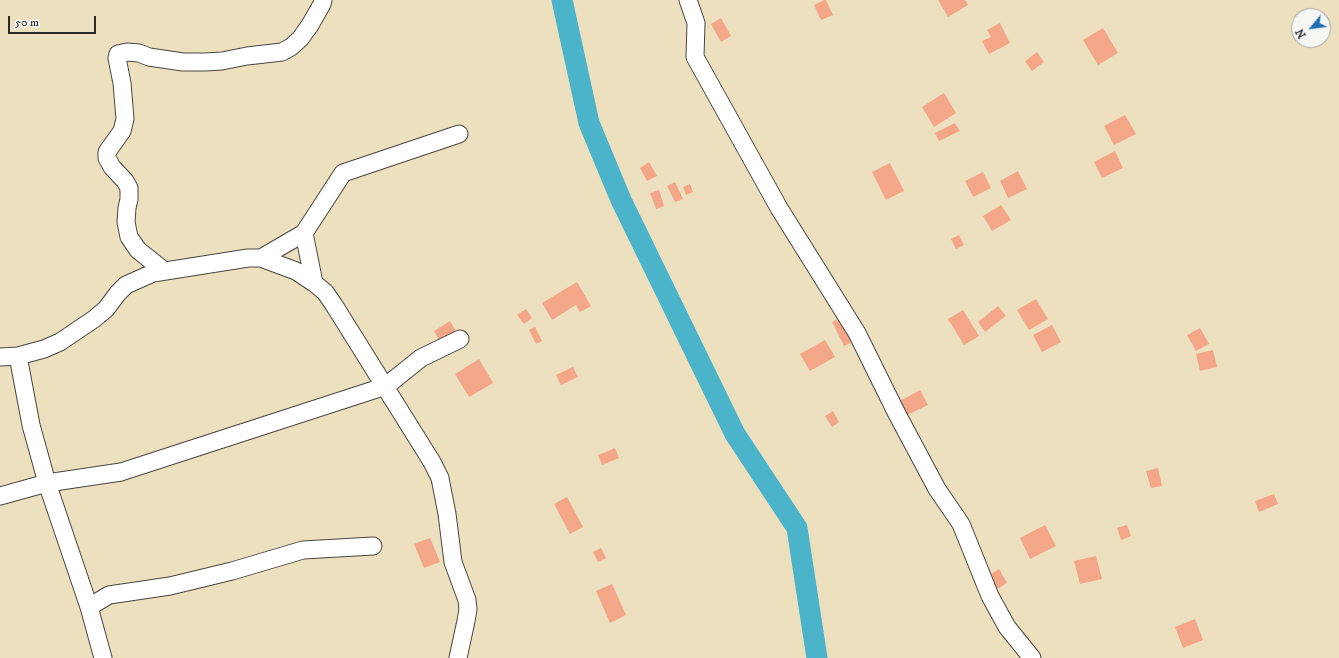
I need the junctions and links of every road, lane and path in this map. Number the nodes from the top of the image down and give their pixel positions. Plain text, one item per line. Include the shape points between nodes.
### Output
1 (323, 0) edge
2 (688, 0) edge
3 (459, 134) dead end
4 (304, 233) junction
5 (261, 258) junction
6 (163, 270) junction
7 (314, 283) junction
8 (460, 339) dead end
9 (18, 356) junction
10 (0, 357) edge
11 (386, 386) junction
12 (46, 483) junction
13 (0, 496) edge
14 (373, 546) dead end
15 (89, 607) junction
16 (103, 658) edge
17 (458, 658) edge
18 (1032, 658) edge

1 - 6 street via 300,39 282,52 205,62 176,61 127,52 118,54 125,119 122,131 107,152 107,158 128,188 126,222 129,237 138,250
2 - 18 street via 696,23 695,57 780,208 857,333 937,489 961,524 990,596 1008,627
3 - 4 street via 343,174
4 - 5 street
4 - 7 street
5 - 6 street
5 - 7 street via 296,271
6 - 9 street via 126,285 106,309 60,342
7 - 11 street via 334,305
8 - 11 street via 421,358
9 - 10 street
9 - 12 street via 31,425
11 - 12 street via 121,472
11 - 17 street via 440,478 453,562 468,609
12 - 13 street
12 - 15 street
14 - 15 street via 303,550 170,586 109,595
15 - 16 street

